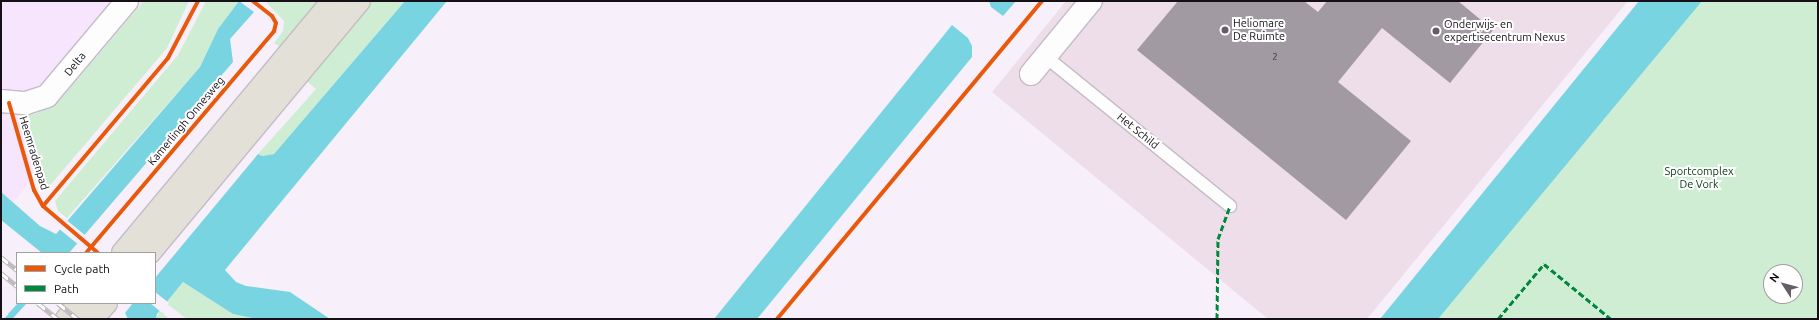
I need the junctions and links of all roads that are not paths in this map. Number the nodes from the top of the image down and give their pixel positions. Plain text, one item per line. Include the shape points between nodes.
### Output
1 (127, 1) edge
2 (333, 1) edge
3 (359, 1) edge
4 (1091, 1) edge
5 (1046, 56) junction
6 (1031, 74) dead end
7 (5, 102) edge
8 (1230, 206) dead end
9 (124, 252) edge
10 (150, 252) edge
11 (79, 304) edge
12 (105, 304) edge
13 (67, 319) edge
14 (92, 319) edge

1 - 7 street, Delta via 47,96 36,101
2 - 9 main road
3 - 10 main road
4 - 5 street
5 - 6 street
5 - 8 lane, Het Schild
11 - 13 main road
12 - 14 main road

